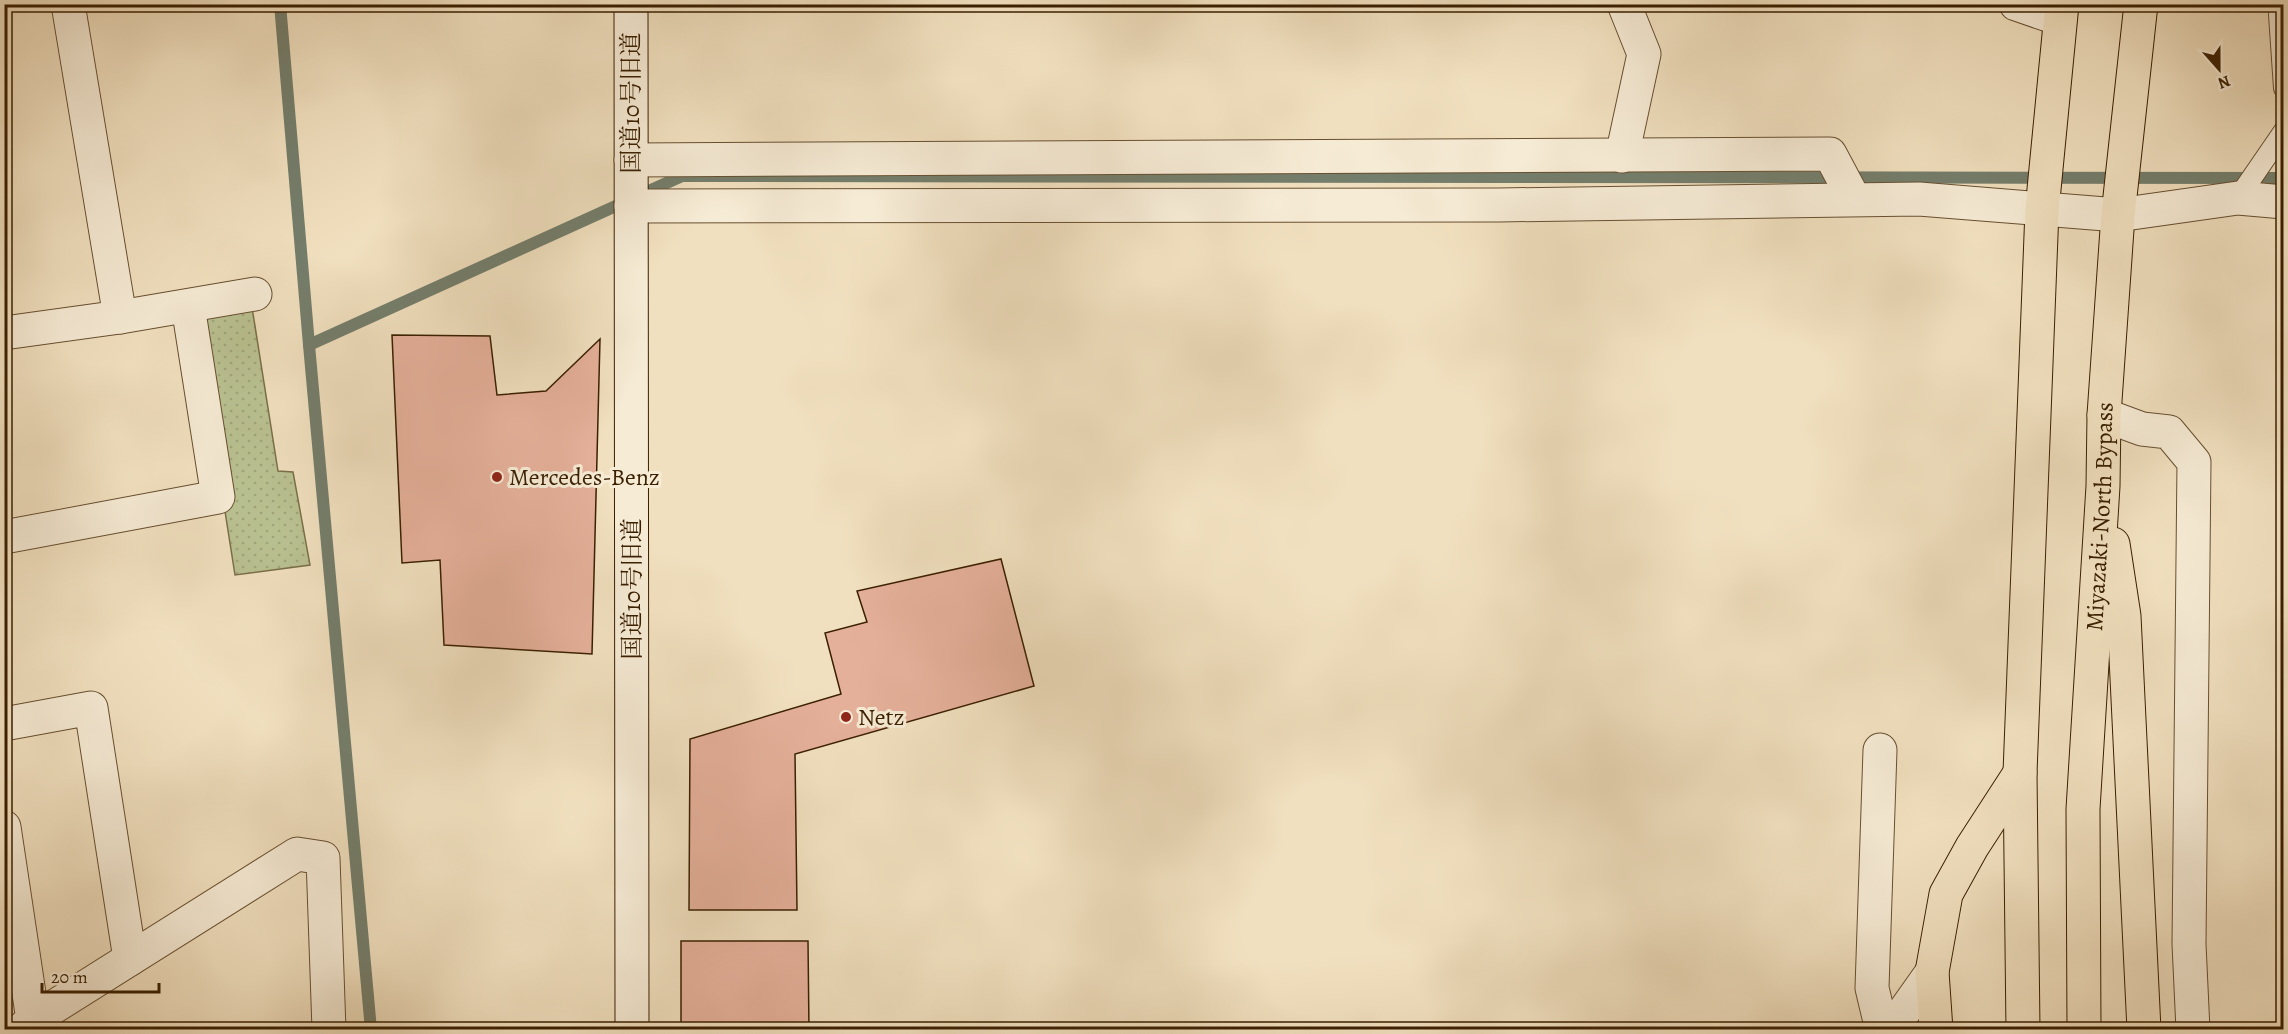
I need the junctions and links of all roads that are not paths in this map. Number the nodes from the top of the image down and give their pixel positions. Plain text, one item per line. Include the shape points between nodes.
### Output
1 (68, 4) edge
2 (631, 4) edge
3 (1624, 4) edge
4 (2016, 4) edge
5 (2141, 4) edge
6 (2283, 11) edge
7 (2061, 12) edge
8 (2283, 88) edge
9 (2283, 132) edge
10 (1622, 156) junction
11 (631, 160) junction
12 (2238, 198) junction
13 (1854, 199) junction
14 (2283, 202) edge
15 (631, 206) junction
16 (2042, 210) junction
17 (2118, 215) junction
18 (255, 294) dead end
19 (188, 306) junction
20 (120, 317) junction
21 (4, 333) edge
22 (2104, 415) junction
23 (2103, 486) junction
24 (4, 537) edge
25 (4, 724) edge
26 (1880, 750) dead end
27 (2020, 773) junction
28 (4, 827) edge
29 (130, 959) junction
30 (1932, 972) junction
31 (27, 1025) edge
32 (329, 1029) edge
33 (632, 1029) edge
34 (1882, 1029) edge
35 (1891, 1029) edge
36 (1936, 1029) edge
37 (2023, 1029) edge
38 (2084, 1029) edge
39 (2144, 1029) edge
40 (2193, 1029) edge

1 - 20 street
2 - 11 street, 国道10号旧道
3 - 10 street via 1644,54
4 - 7 street
5 - 17 highway, Miyazaki-North Bypass
6 - 8 lane via 2278,15
7 - 16 highway
9 - 12 lane
10 - 11 street
10 - 13 street via 1830,154
11 - 15 street, 国道10号旧道
12 - 14 street
12 - 17 street
13 - 15 street via 1499,205
13 - 16 street via 1919,199
15 - 33 street, 国道10号旧道
16 - 17 street
16 - 27 highway
17 - 22 highway, Miyazaki-North Bypass
18 - 19 street
19 - 20 street
19 - 24 street via 218,497
20 - 21 street
22 - 23 highway, Miyazaki-North Bypass
22 - 40 street via 2142,429 2169,432 2194,462 2189,944
23 - 38 highway, Miyazaki-North Bypass via 2083,809
23 - 39 highway via 2124,616
25 - 29 street via 91,708
26 - 34 street via 1872,988
27 - 30 highway via 1946,894
27 - 37 highway
28 - 31 street
29 - 31 street
29 - 32 street via 297,854 323,858
30 - 35 street
30 - 36 highway

